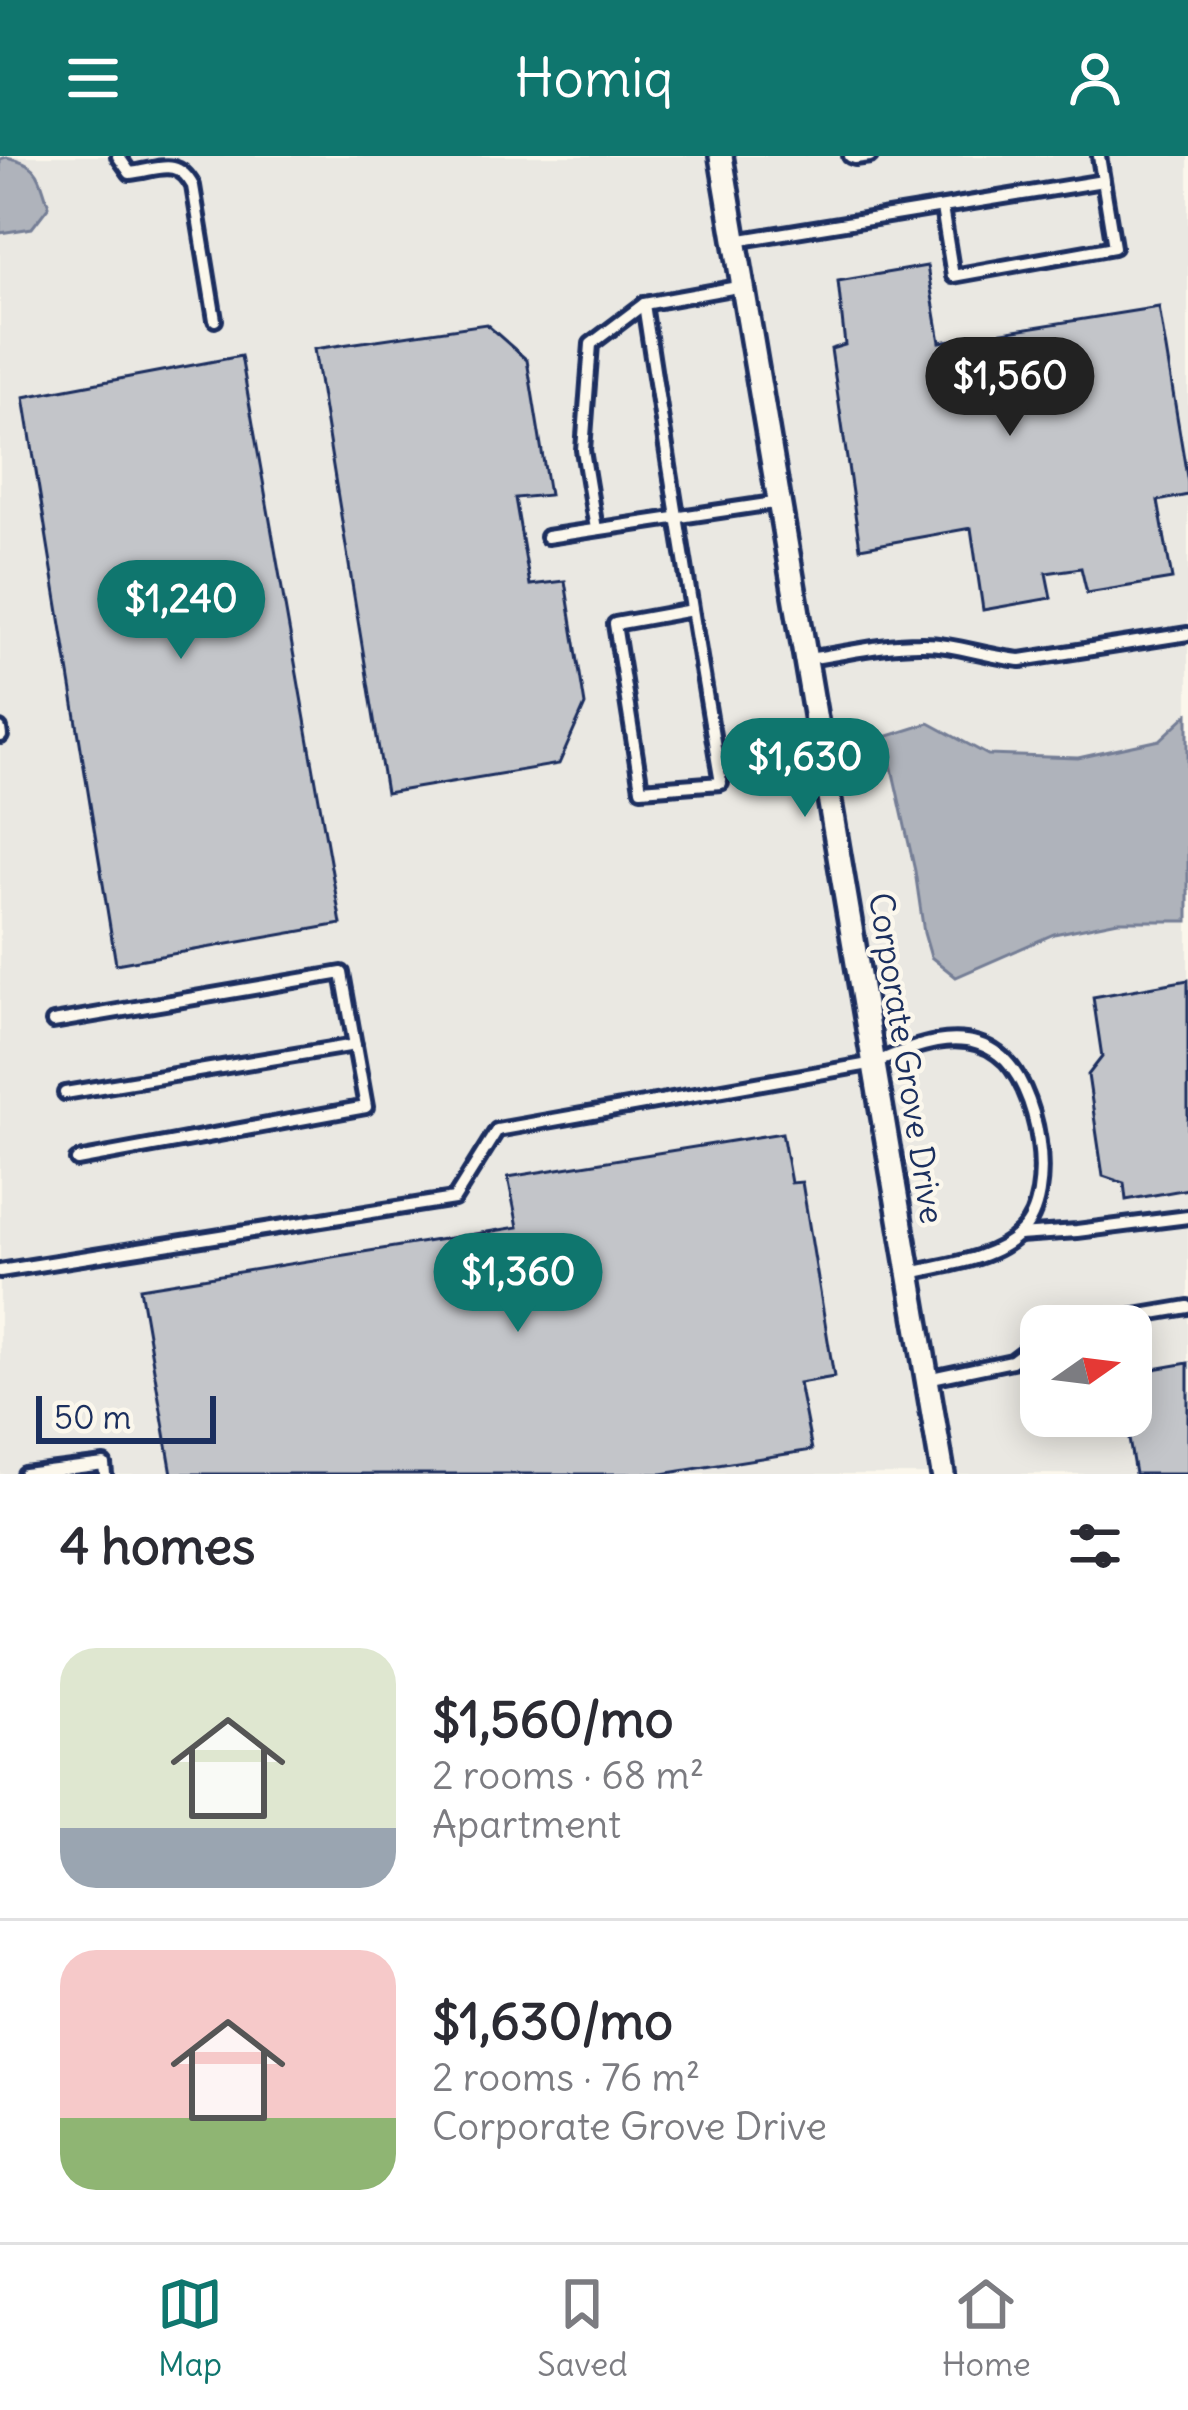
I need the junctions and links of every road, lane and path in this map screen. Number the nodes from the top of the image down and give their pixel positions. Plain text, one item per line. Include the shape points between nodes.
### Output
1 (118, 156) edge
2 (721, 156) edge
3 (850, 156) edge
4 (870, 156) edge
5 (1099, 156) edge
6 (1103, 182) junction
7 (942, 208) junction
8 (735, 241) junction
9 (743, 286) junction
10 (644, 304) junction
11 (215, 320) dead end
12 (780, 502) junction
13 (676, 518) junction
14 (596, 530) junction
15 (547, 536) dead end
16 (692, 610) junction
17 (1188, 634) edge
18 (806, 659) junction
19 (53, 1022) dead end
20 (355, 1046) junction
21 (875, 1064) junction
22 (65, 1093) dead end
23 (77, 1160) dead end
24 (1188, 1217) edge
25 (1018, 1235) junction
26 (0, 1271) edge
27 (909, 1274) junction
28 (1188, 1307) edge
29 (1152, 1313) edge
30 (1020, 1355) edge
31 (927, 1379) junction
32 (24, 1474) edge
33 (105, 1474) edge
34 (943, 1474) edge

1 - 11 lane via 130,173 168,166 186,173
2 - 8 street, Corporate Grove Drive
3 - 4 lane
5 - 6 lane
6 - 7 lane
6 - 7 lane via 1114,247 953,276
7 - 8 lane
8 - 9 street, Corporate Grove Drive
9 - 10 lane
9 - 12 street, Corporate Grove Drive
10 - 13 lane
10 - 14 lane via 591,344 584,450
12 - 13 lane
12 - 18 street, Corporate Grove Drive
13 - 14 lane
13 - 16 lane
14 - 15 lane
16 - 16 lane via 721,783 640,789 615,624
17 - 18 lane via 1021,660 917,644
18 - 21 street, Corporate Grove Drive
19 - 20 lane via 342,974
20 - 22 lane
20 - 23 lane via 366,1107
21 - 25 lane via 909,1048 969,1042 998,1053 1020,1079 1034,1118 1041,1190
21 - 26 lane via 497,1130 454,1199
21 - 27 street, Corporate Grove Drive
24 - 25 lane
25 - 27 lane via 968,1260
27 - 31 street, Corporate Grove Drive
28 - 29 lane
30 - 31 lane
31 - 34 street, Corporate Grove Drive
32 - 33 lane via 104,1464

